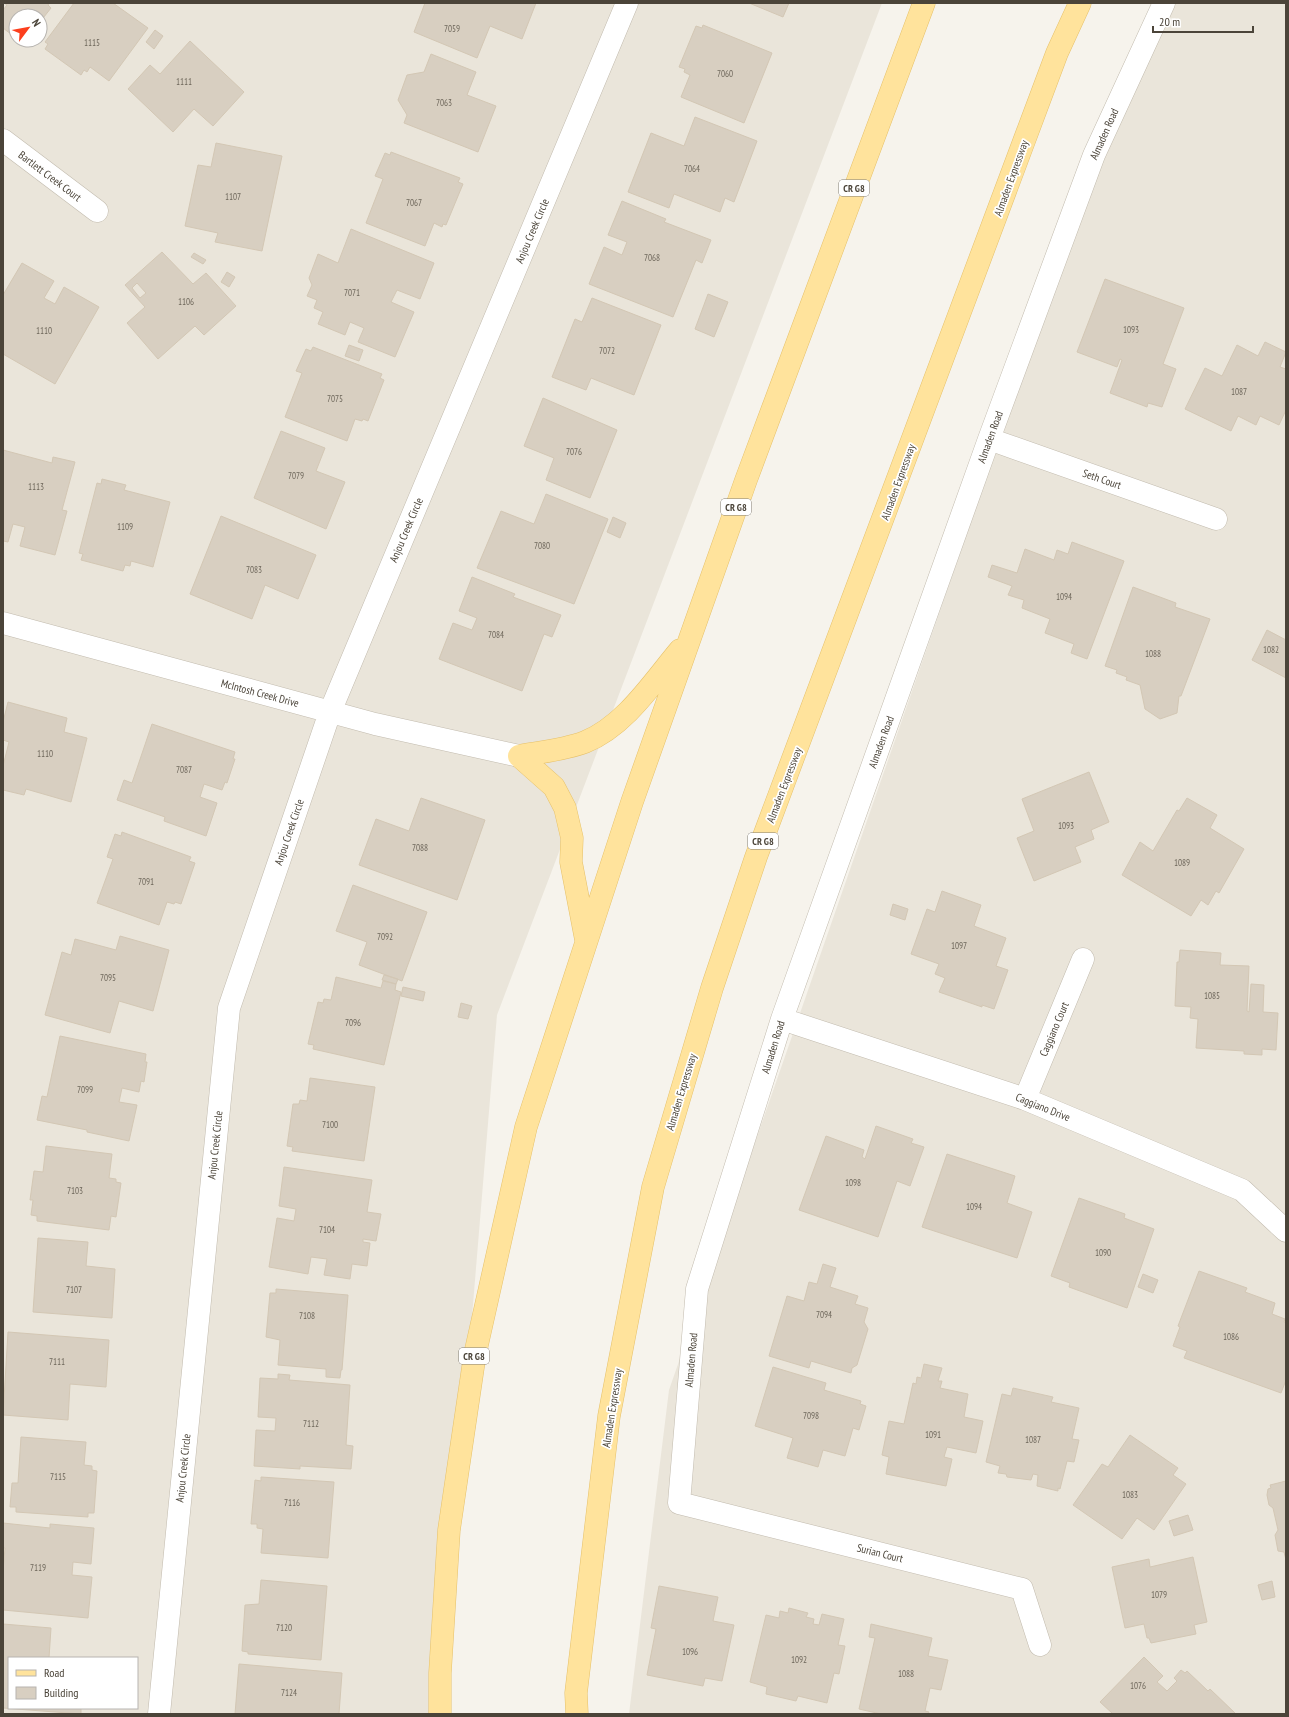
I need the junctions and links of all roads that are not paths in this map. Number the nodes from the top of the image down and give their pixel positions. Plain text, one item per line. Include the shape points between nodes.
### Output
1 (627, 3) edge
2 (924, 3) edge
3 (1080, 3) edge
4 (1164, 3) edge
5 (3, 140) edge
6 (97, 211) dead end
7 (988, 439) junction
8 (1216, 519) dead end
9 (3, 623) edge
10 (689, 640) junction
11 (330, 712) junction
12 (519, 756) junction
13 (586, 943) junction
14 (1083, 959) dead end
15 (782, 1019) junction
16 (1025, 1099) junction
17 (1286, 1231) edge
18 (679, 1503) joint
19 (1040, 1645) dead end
20 (159, 1714) edge
21 (440, 1714) edge
22 (577, 1714) edge

1 - 11 street, Anjou Creek Circle
2 - 10 main road, CR G8 via 748,473
3 - 22 main road, Almaden Expressway / CR G8 via 1057,53 756,857 712,988 656,1179 609,1416 576,1693
4 - 7 street, Almaden Road via 1094,155
5 - 6 street, Bartlett Creek Court
7 - 8 street, Seth Court
7 - 15 street, Almaden Road
9 - 11 street, McIntosh Creek Drive
10 - 12 main road via 610,729 586,742 560,750
10 - 13 main road, CR G8
11 - 12 street, McIntosh Creek Drive
11 - 20 street, Anjou Creek Circle via 229,1008
12 - 13 main road via 554,787 565,808 572,838 571,862
13 - 21 main road, CR G8 via 526,1127 474,1354 449,1530 440,1673
14 - 16 street, Caggiano Court
15 - 16 street, Caggiano Drive
15 - 18 street, Almaden Road via 697,1289
16 - 17 street, Caggiano Drive via 1242,1190
18 - 19 street, Surian Court via 1022,1589

